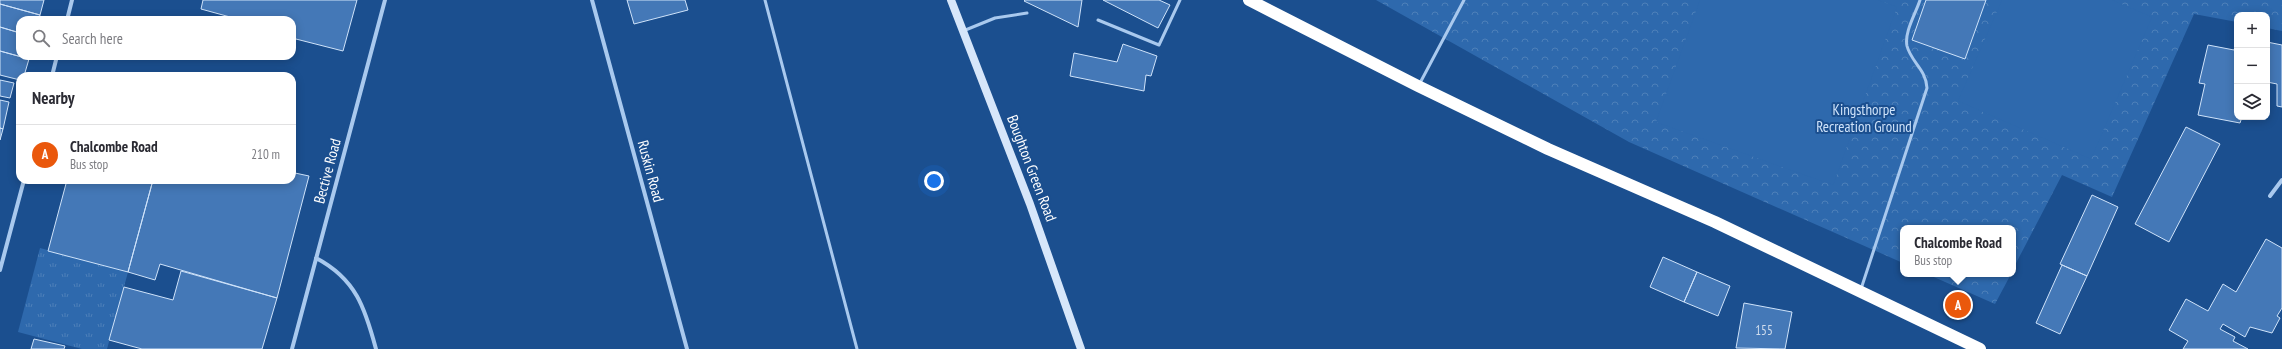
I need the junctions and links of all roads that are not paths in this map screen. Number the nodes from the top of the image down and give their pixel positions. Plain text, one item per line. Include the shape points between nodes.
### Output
1 (72, 0) edge
2 (385, 0) edge
3 (592, 0) edge
4 (765, 0) edge
5 (951, 0) edge
6 (1180, 0) edge
7 (1248, 0) edge
8 (1464, 0) edge
9 (1920, 0) edge
10 (1027, 13) dead end
11 (68, 16) edge
12 (1098, 20) dead end
13 (963, 31) junction
14 (56, 60) edge
15 (53, 72) edge
16 (1418, 86) junction
17 (2282, 180) edge
18 (23, 184) edge
19 (2270, 196) dead end
20 (316, 258) junction
21 (0, 270) edge
22 (1860, 293) junction
23 (292, 349) edge
24 (376, 349) edge
25 (687, 349) edge
26 (857, 349) edge
27 (1081, 349) edge
28 (1980, 349) edge

1 - 11 street
2 - 20 street, Bective Road
3 - 25 street, Ruskin Road
4 - 26 lane
5 - 13 street, Boughton Green Road
6 - 12 lane via 1159,45
7 - 16 highway
8 - 16 lane
9 - 22 lane via 1908,34 1907,45 1924,72 1927,88
10 - 13 lane via 995,18
13 - 27 street, Boughton Green Road via 1030,204
14 - 15 street
16 - 22 highway via 1548,149 1715,222
17 - 19 street
18 - 21 street
20 - 23 street, Bective Road
20 - 24 street via 332,267 352,287 366,314
22 - 28 highway

